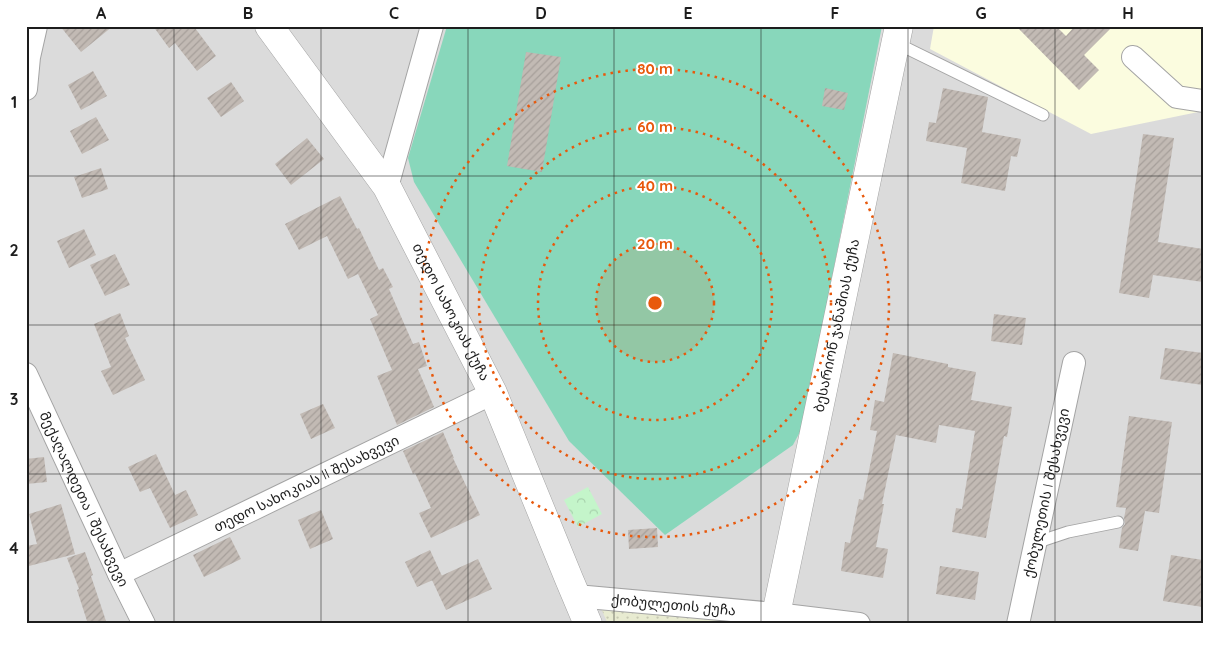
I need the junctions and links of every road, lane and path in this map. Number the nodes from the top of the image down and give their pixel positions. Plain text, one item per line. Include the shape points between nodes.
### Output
1 (36, 26) edge
2 (269, 26) edge
3 (432, 26) edge
4 (898, 34) edge
5 (1133, 57) dead end
6 (26, 89) edge
7 (1203, 101) edge
8 (1043, 115) dead end
9 (387, 187) junction
10 (1074, 363) dead end
11 (26, 374) edge
12 (493, 393) junction
13 (1118, 522) dead end
14 (1035, 543) junction
15 (119, 574) junction
16 (576, 596) junction
17 (775, 619) edge
18 (144, 624) edge
19 (588, 624) edge
20 (859, 624) edge
21 (1018, 624) edge

1 - 6 street
2 - 9 street, თედო სახოკიას ქუჩა
3 - 9 street
4 - 8 lane
4 - 17 street, ბესარიონ ჯანაშიას ქუჩა
5 - 7 street via 1177,97
9 - 12 street, თედო სახოკიას ქუჩა
10 - 14 street, ქობულეთის I შესახვევი
11 - 15 street, მექაღალდეთა I შესახვევი
12 - 15 street, თედო სახოკიას II შესახვევი
12 - 16 street, თედო სახოკიას ქუჩა
13 - 14 lane via 1068,532
14 - 21 street, ქობულეთის I შესახვევი
15 - 18 street, მექაღალდეთა I შესახვევი
16 - 17 street, ქობულეთის ქუჩა
16 - 19 street, თედო სახოკიას ქუჩა
17 - 20 street, ქობულეთის ქუჩა

